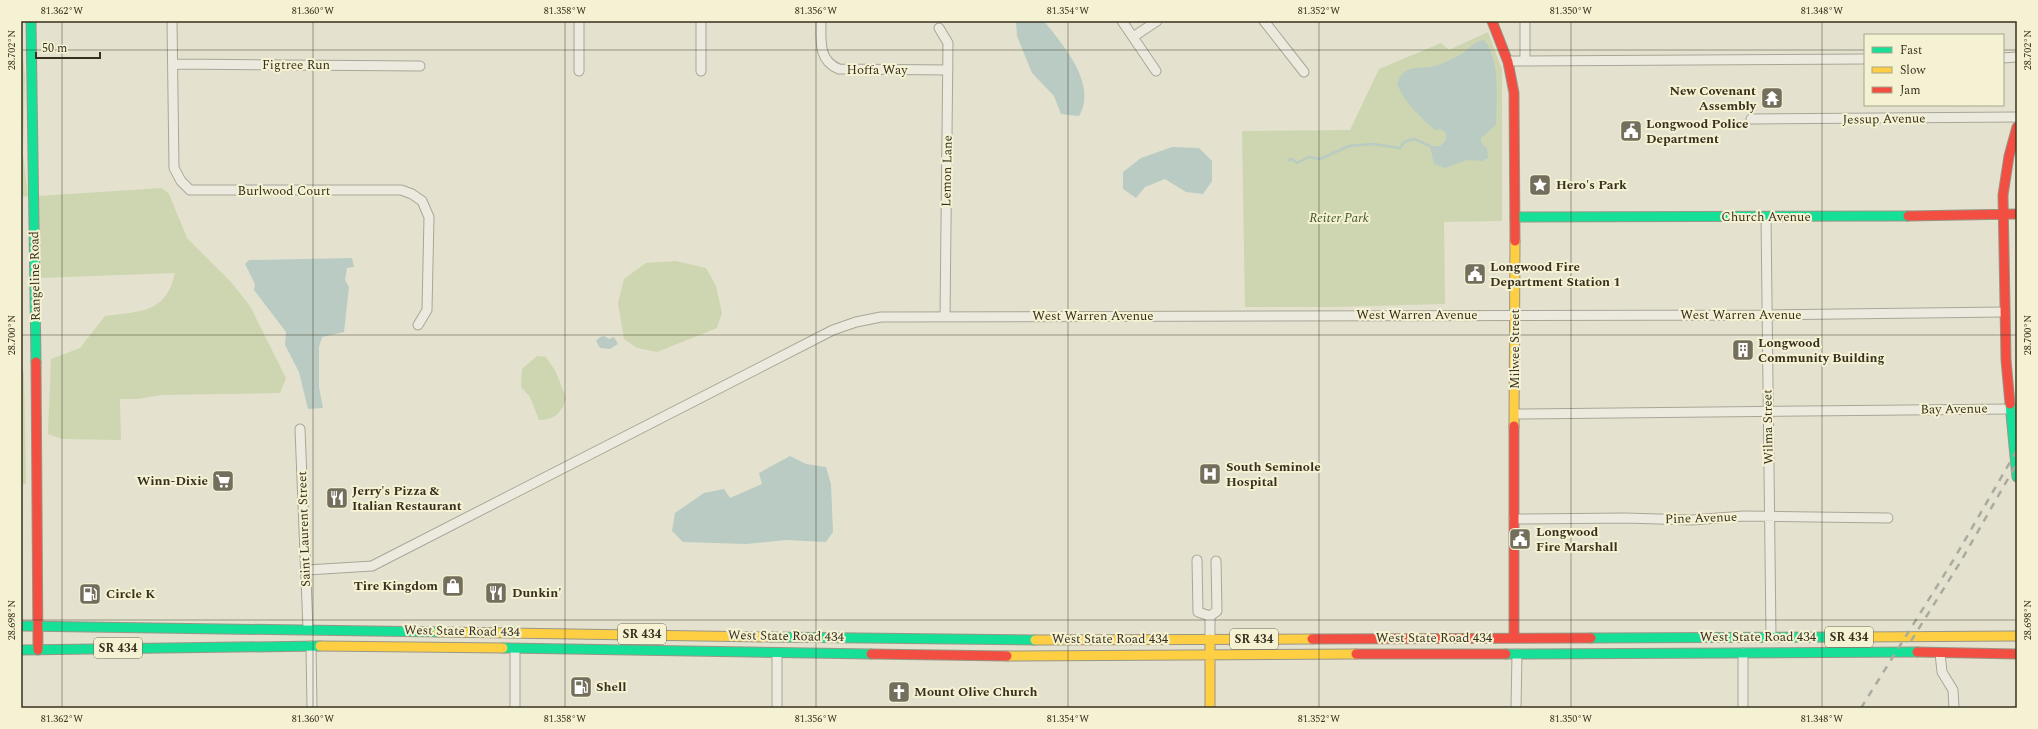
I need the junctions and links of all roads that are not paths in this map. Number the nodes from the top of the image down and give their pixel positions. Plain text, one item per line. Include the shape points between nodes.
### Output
1 (31, 21) edge
2 (172, 21) edge
3 (579, 21) edge
4 (701, 21) edge
5 (821, 21) edge
6 (1122, 21) edge
7 (1157, 21) edge
8 (1264, 21) edge
9 (1492, 21) edge
10 (1525, 21) edge
11 (939, 28) dead end
12 (1133, 38) junction
13 (2004, 58) edge
14 (2017, 58) edge
15 (1864, 59) edge
16 (1510, 61) junction
17 (1525, 61) junction
18 (173, 64) junction
19 (420, 66) dead end
20 (948, 70) junction
21 (578, 71) dead end
22 (701, 71) dead end
23 (1156, 71) dead end
24 (1304, 72) dead end
25 (2017, 117) edge
26 (1750, 120) dead end
27 (2017, 127) edge
28 (2004, 214) junction
29 (2017, 214) edge
30 (1515, 217) junction
31 (1766, 217) junction
32 (2004, 312) junction
33 (1515, 315) junction
34 (1767, 315) junction
35 (945, 317) junction
36 (418, 325) dead end
37 (2010, 409) junction
38 (1768, 411) junction
39 (1515, 414) junction
40 (300, 429) dead end
41 (2017, 477) edge
42 (1769, 516) junction
43 (1888, 518) dead end
44 (1514, 519) junction
45 (1197, 560) dead end
46 (1216, 561) dead end
47 (306, 570) junction
48 (1210, 616) junction
49 (21, 626) edge
50 (38, 626) junction
51 (308, 629) junction
52 (333, 630) junction
53 (775, 636) junction
54 (1770, 636) junction
55 (2017, 636) edge
56 (800, 637) junction
57 (1545, 637) junction
58 (1514, 638) junction
59 (1210, 639) junction
60 (284, 645) junction
61 (311, 646) junction
62 (515, 649) junction
63 (21, 650) edge
64 (38, 650) junction
65 (747, 652) junction
66 (777, 653) junction
67 (1743, 653) junction
68 (1940, 653) junction
69 (1490, 654) junction
70 (1516, 654) junction
71 (2017, 654) edge
72 (1210, 656) junction
73 (312, 708) edge
74 (515, 708) edge
75 (777, 708) edge
76 (1210, 708) edge
77 (1516, 708) edge
78 (1743, 708) edge
79 (1954, 708) edge

1 - 50 main road, Rangeline Road via 38,446
2 - 18 street, Burlwood Court
3 - 21 street
4 - 22 street
5 - 20 street, Hoffa Way via 821,49 832,66 839,69
6 - 12 street
7 - 12 street
8 - 24 street
9 - 16 main road
10 - 17 street
11 - 20 street, Lemon Lane via 948,43
12 - 23 street
13 - 14 street
15 - 17 street
16 - 17 street
16 - 30 main road, Milwee Street via 1515,105
18 - 19 street, Figtree Run
18 - 36 street, Burlwood Court via 174,168 190,190 401,190 422,201 428,217 427,310
20 - 35 street, Lemon Lane
25 - 26 street, Jessup Avenue
27 - 28 main road via 2006,172
28 - 29 main road, Church Avenue
28 - 31 main road, Church Avenue
28 - 32 main road
30 - 31 main road, Church Avenue
30 - 33 main road, Milwee Street
31 - 34 street, Wilma Street
32 - 34 street, West Warren Avenue
32 - 37 main road
33 - 34 street, West Warren Avenue
33 - 35 street, West Warren Avenue
33 - 39 main road, Milwee Street
34 - 38 street, Wilma Street
35 - 47 street, West Warren Avenue via 881,317 832,330 372,566
37 - 38 street, Bay Avenue
37 - 41 main road
38 - 39 street, Bay Avenue
38 - 42 street, Wilma Street
39 - 44 main road, Milwee Street
40 - 47 street, Saint Laurent Street
42 - 43 street, Pine Avenue
42 - 44 street, Pine Avenue via 1692,520
42 - 54 street, Wilma Street
44 - 58 main road, Milwee Street
45 - 48 street via 1198,612
46 - 48 street via 1217,611
47 - 51 street, Saint Laurent Street
48 - 59 street
49 - 50 main road, SR 434
50 - 51 main road, West State Road 434 / SR 434
50 - 64 main road, Rangeline Road
51 - 52 main road, West State Road 434 / SR 434
51 - 60 main road via 299,638
52 - 53 main road, West State Road 434 / SR 434
52 - 61 main road
53 - 56 main road, West State Road 434 / SR 434
53 - 65 main road
54 - 55 main road, West State Road 434 / SR 434
54 - 57 main road, West State Road 434 / SR 434
56 - 59 main road, West State Road 434 / SR 434 via 994,640
56 - 66 main road via 784,645
57 - 58 main road, West State Road 434 / SR 434
57 - 70 main road
58 - 59 main road, West State Road 434 / SR 434
58 - 69 main road via 1505,647
59 - 72 main road
60 - 61 main road, West State Road 434 / SR 434
60 - 64 main road, SR 434
61 - 62 main road, West State Road 434 / SR 434
61 - 73 street
62 - 65 main road, West State Road 434 / SR 434
62 - 74 street
63 - 64 main road, SR 434
65 - 66 main road, West State Road 434 / SR 434
66 - 72 main road, West State Road 434 / SR 434
66 - 75 street
67 - 68 main road, West State Road 434 / SR 434
67 - 70 main road, West State Road 434 / SR 434
67 - 78 street
68 - 71 main road, West State Road 434 / SR 434
68 - 79 street via 1942,672 1953,690
69 - 70 main road, West State Road 434 / SR 434
69 - 72 main road, West State Road 434 / SR 434
70 - 77 street
72 - 76 main road

